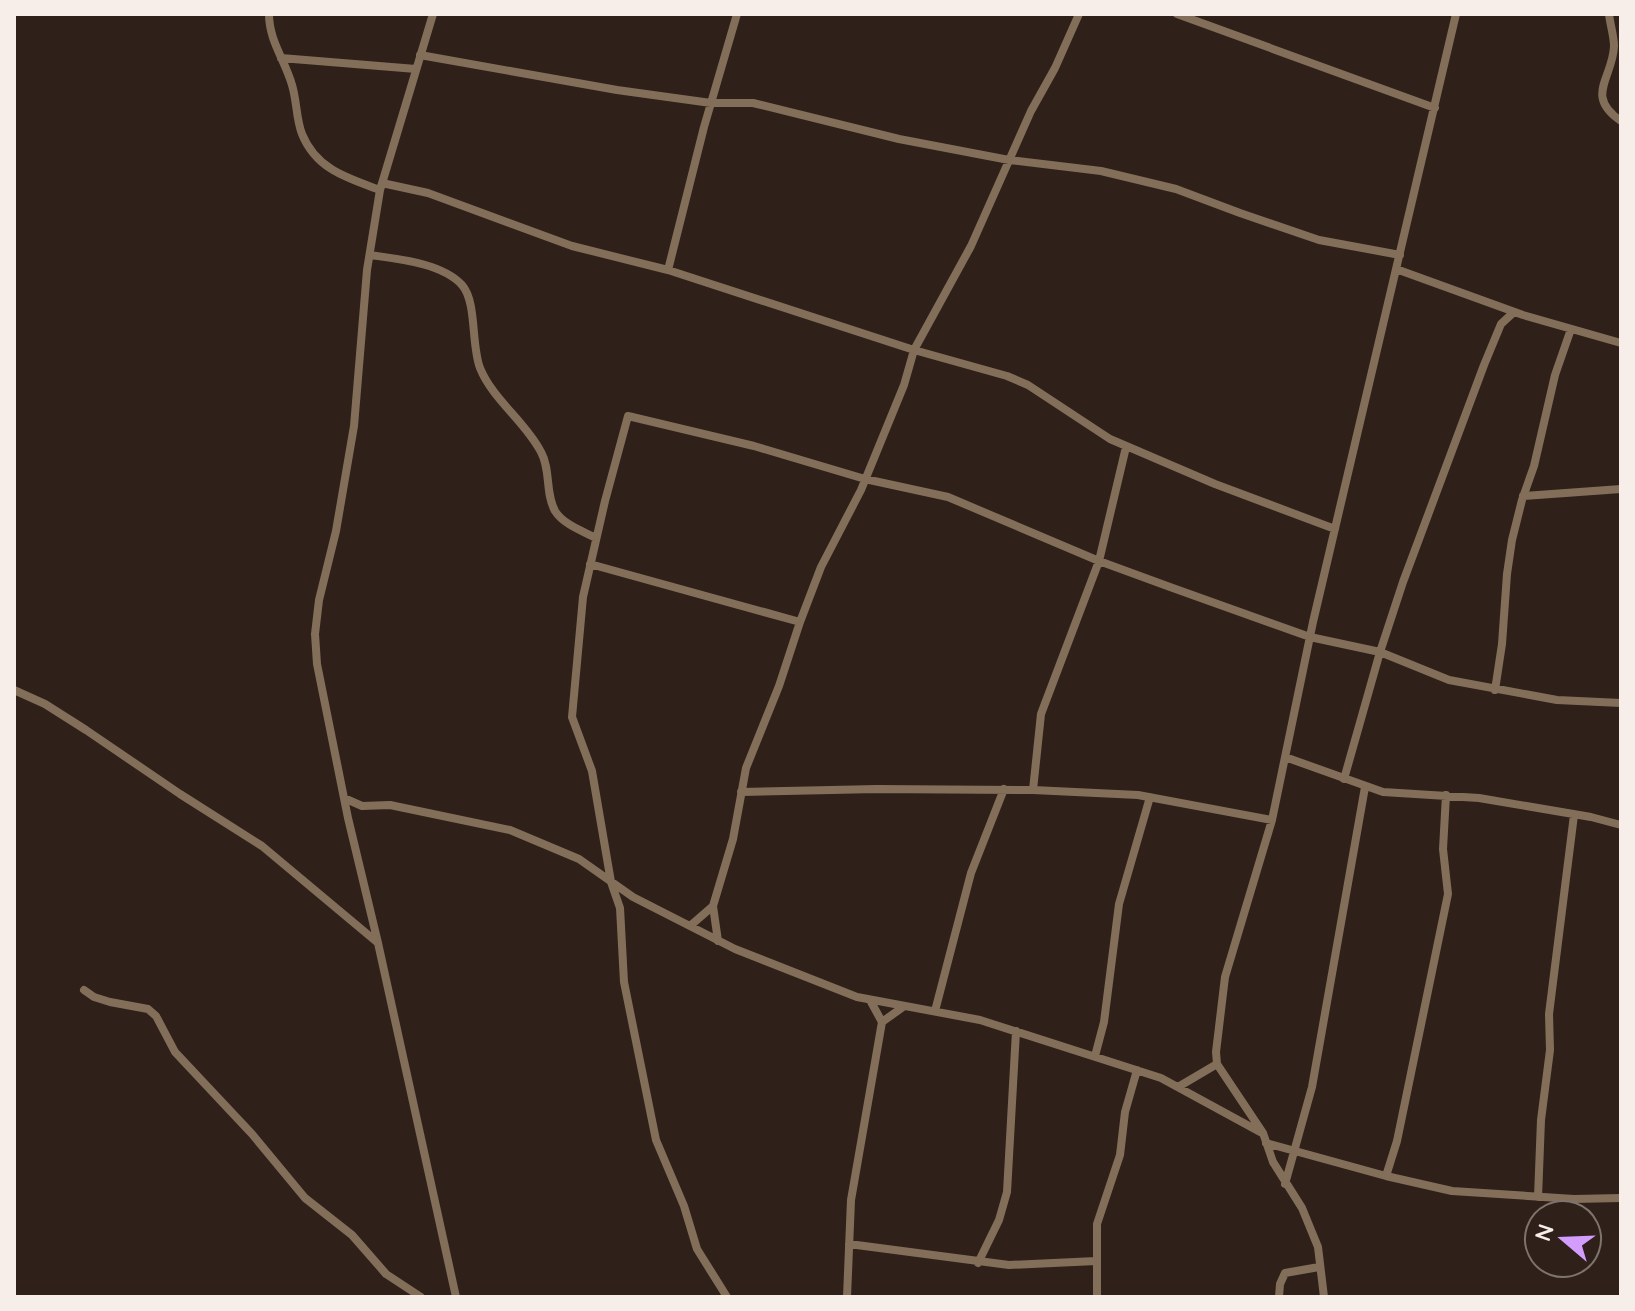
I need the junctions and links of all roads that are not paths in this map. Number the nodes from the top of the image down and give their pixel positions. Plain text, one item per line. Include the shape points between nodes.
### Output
1 (269, 14) edge
2 (433, 14) edge
3 (737, 14) edge
4 (1079, 14) edge
5 (1177, 14) edge
6 (1456, 14) edge
7 (1609, 14) edge
8 (420, 55) junction
9 (281, 58) junction
10 (416, 69) junction
11 (711, 103) junction
12 (1435, 108) junction
13 (1621, 121) edge
14 (1009, 160) junction
15 (381, 187) junction
16 (370, 255) junction
17 (1400, 255) junction
18 (1396, 269) junction
19 (668, 270) junction
20 (1495, 304) junction
21 (1514, 312) junction
22 (1501, 324) junction
23 (1571, 329) junction
24 (1621, 343) edge
25 (914, 350) junction
26 (1126, 447) junction
27 (865, 479) junction
28 (1621, 489) edge
29 (1523, 496) junction
30 (1335, 529) junction
31 (596, 538) junction
32 (1099, 561) junction
33 (590, 564) junction
34 (800, 622) junction
35 (1310, 637) junction
36 (1380, 652) junction
37 (14, 690) edge
38 (1495, 690) junction
39 (1621, 703) edge
40 (1285, 757) junction
41 (1344, 779) junction
42 (1365, 787) junction
43 (1004, 789) junction
44 (1033, 790) junction
45 (741, 792) junction
46 (1446, 795) junction
47 (1150, 797) junction
48 (344, 798) junction
49 (362, 806) junction
50 (1574, 815) junction
51 (348, 818) junction
52 (1272, 820) junction
53 (1621, 825) edge
54 (611, 882) junction
55 (713, 906) junction
56 (690, 926) junction
57 (718, 941) junction
58 (378, 943) junction
59 (84, 990) dead end
60 (870, 1000) junction
61 (903, 1007) junction
62 (935, 1011) junction
63 (882, 1022) junction
64 (1016, 1031) junction
65 (1095, 1056) junction
66 (1217, 1064) junction
67 (1137, 1070) junction
68 (1178, 1087) junction
69 (1263, 1133) junction
70 (1266, 1143) junction
71 (1295, 1150) junction
72 (1386, 1176) junction
73 (1285, 1184) junction
74 (1538, 1197) junction
75 (1621, 1198) edge
76 (849, 1244) junction
77 (1096, 1261) junction
78 (978, 1263) junction
79 (1319, 1267) junction
80 (421, 1297) edge
81 (456, 1297) edge
82 (726, 1297) edge
83 (847, 1297) edge
84 (1097, 1297) edge
85 (1279, 1297) edge
86 (1324, 1297) edge

1 - 9 street
2 - 8 street
3 - 11 street
4 - 14 street
5 - 12 street
6 - 12 street
7 - 13 street via 1614,47 1601,96
8 - 10 street
8 - 11 street
9 - 10 street
9 - 15 street via 302,133 315,158 330,170
10 - 15 street
11 - 14 street via 776,107
11 - 19 street
12 - 17 street
14 - 17 street via 1101,171 1176,189 1319,240
14 - 25 street via 971,246
15 - 16 street
15 - 19 street via 428,193 572,246
16 - 31 street via 417,262 464,288 480,369 543,455 556,513
16 - 48 street via 354,426 315,634
17 - 18 street
18 - 20 street
18 - 30 street
19 - 25 street
20 - 21 street
20 - 22 street
21 - 22 street
21 - 23 street
22 - 36 street
23 - 24 street
23 - 29 street
25 - 26 street via 1028,385
25 - 27 street
26 - 30 street
26 - 32 street
27 - 31 street via 628,416
27 - 32 street via 948,497
27 - 34 street
28 - 29 street
29 - 38 street via 1508,564
30 - 35 street
31 - 33 street
32 - 35 street
32 - 44 street via 1041,714
33 - 34 street
33 - 54 street via 572,717 592,771
34 - 45 street
35 - 36 street
35 - 40 street
36 - 38 street via 1449,680
36 - 41 street
37 - 58 street via 45,704 262,846
38 - 39 street
40 - 41 street
40 - 52 street
41 - 42 street
42 - 46 street
42 - 71 street via 1312,1087
43 - 44 street
43 - 45 street
43 - 62 street via 971,873
44 - 47 street
45 - 55 street
46 - 50 street
46 - 72 street via 1443,849 1448,894
47 - 52 street
47 - 65 street via 1119,904
48 - 49 street
48 - 51 street
49 - 51 street
49 - 54 street via 390,805 510,830 579,859
50 - 53 street
50 - 74 street via 1549,1014
51 - 58 street
52 - 66 street via 1225,977
54 - 56 street
54 - 82 street via 620,908 624,982 656,1140 697,1249
55 - 56 street
55 - 57 street
56 - 57 street
57 - 60 street
58 - 81 street
59 - 80 street via 156,1016 175,1052 305,1198 352,1235 386,1274
60 - 61 street
60 - 63 street
61 - 62 street
61 - 63 street
62 - 64 street
63 - 76 street via 857,1159
64 - 65 street
64 - 78 street via 1007,1192
65 - 67 street
66 - 68 street
66 - 69 street
67 - 68 street
67 - 77 street via 1120,1155 1097,1224
68 - 69 street
69 - 70 street
70 - 71 street
70 - 73 street
71 - 72 street
71 - 73 street
72 - 74 street via 1452,1191
73 - 79 street via 1314,1235
74 - 75 street
76 - 78 street
76 - 83 street
77 - 78 street
77 - 84 street
79 - 85 street via 1285,1273
79 - 86 street

